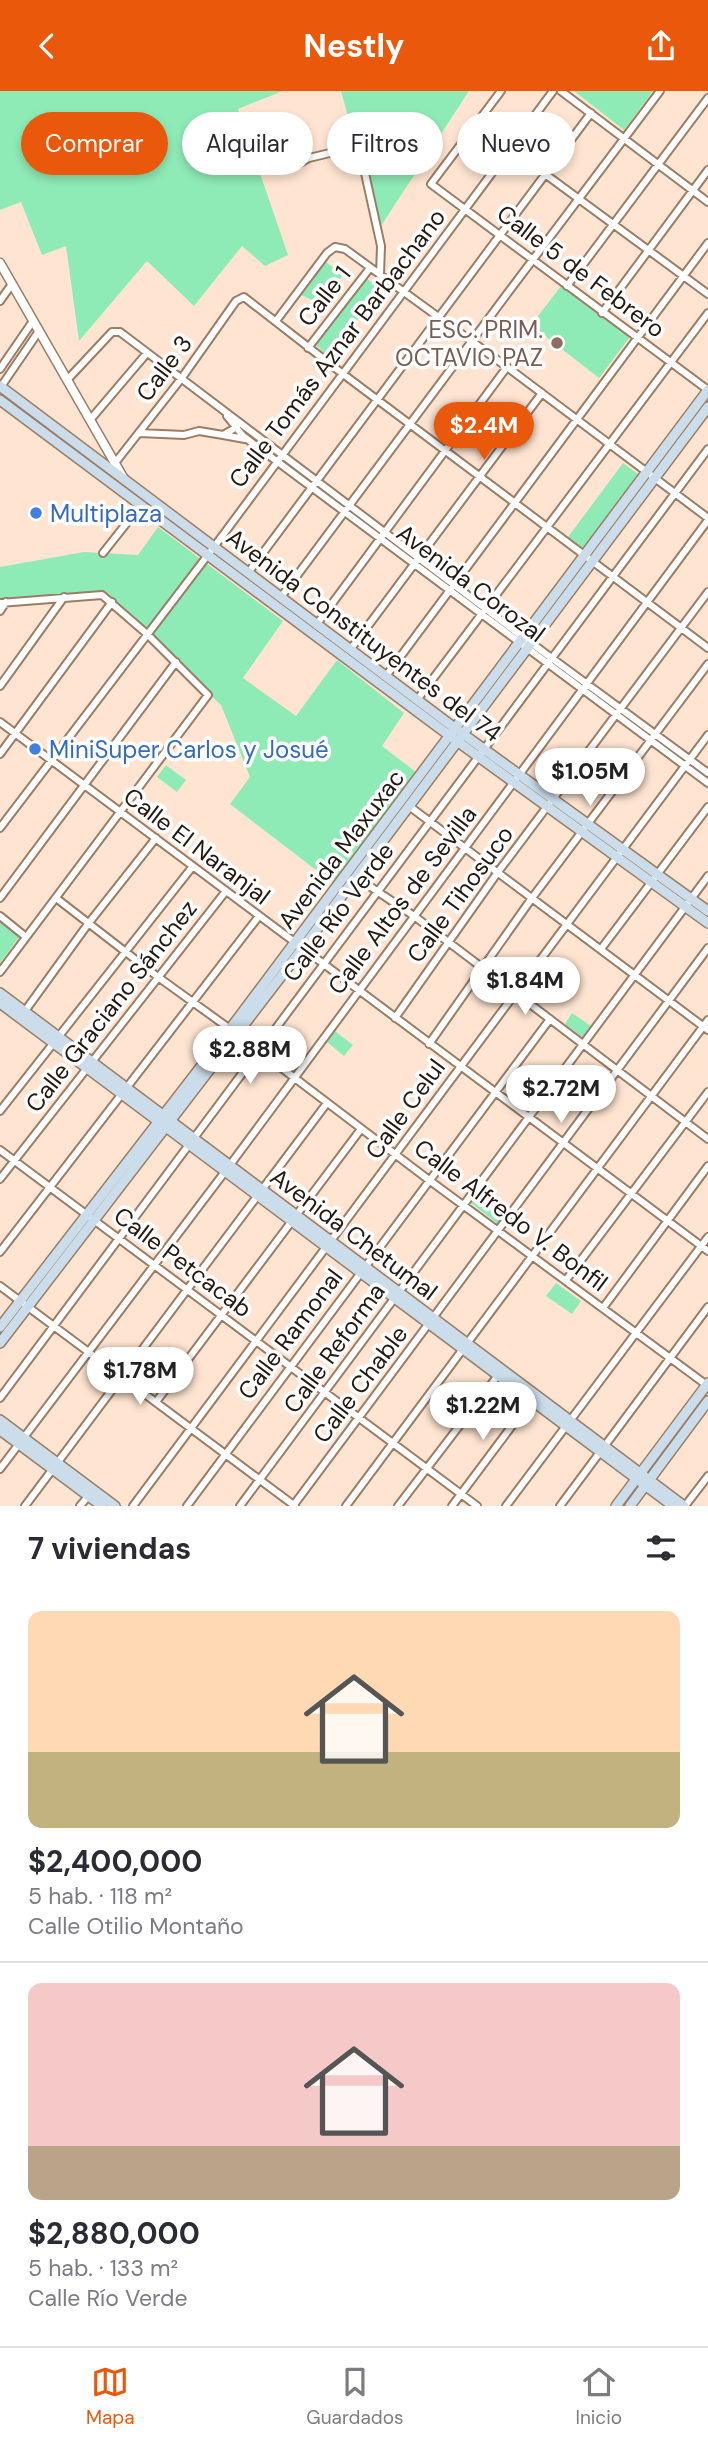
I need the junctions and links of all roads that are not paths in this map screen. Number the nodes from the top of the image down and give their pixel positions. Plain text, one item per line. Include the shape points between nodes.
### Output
1 (501, 91) edge
2 (553, 91) edge
3 (561, 91) edge
4 (660, 91) edge
5 (708, 98) edge
6 (486, 112) edge
7 (537, 112) edge
8 (591, 113) junction
9 (625, 138) junction
10 (457, 150) edge
11 (313, 157) edge
12 (658, 164) junction
13 (708, 170) edge
14 (490, 175) edge
15 (545, 176) junction
16 (693, 191) junction
17 (579, 199) junction
18 (708, 202) edge
19 (464, 209) junction
20 (613, 225) junction
21 (500, 235) junction
22 (708, 243) edge
23 (649, 251) junction
24 (531, 259) junction
25 (0, 263) edge
26 (370, 268) junction
27 (380, 275) junction
28 (684, 277) junction
29 (12, 284) junction
30 (567, 286) junction
31 (403, 292) junction
32 (708, 294) edge
33 (0, 301) edge
34 (602, 313) junction
35 (708, 313) edge
36 (438, 318) junction
37 (33, 321) junction
38 (276, 321) junction
39 (39, 331) junction
40 (636, 337) junction
41 (470, 342) junction
42 (308, 348) junction
43 (147, 353) junction
44 (672, 362) junction
45 (508, 367) junction
46 (0, 369) edge
47 (343, 374) junction
48 (68, 379) junction
49 (181, 379) junction
50 (0, 387) edge
51 (708, 390) edge
52 (542, 393) junction
53 (377, 399) junction
54 (0, 400) edge
55 (708, 407) edge
56 (576, 419) junction
57 (90, 420) junction
58 (238, 425) junction
59 (411, 425) junction
60 (138, 433) junction
61 (223, 435) junction
62 (247, 439) junction
63 (609, 444) junction
64 (708, 449) edge
65 (446, 450) junction
66 (282, 455) junction
67 (277, 462) junction
68 (115, 463) junction
69 (651, 475) junction
70 (479, 476) junction
71 (124, 479) junction
72 (315, 484) junction
73 (676, 494) junction
74 (515, 503) junction
75 (141, 505) junction
76 (350, 505) junction
77 (344, 512) junction
78 (708, 519) edge
79 (547, 526) junction
80 (386, 532) junction
81 (380, 539) junction
82 (211, 551) junction
83 (103, 553) dead end
84 (584, 555) junction
85 (419, 557) junction
86 (593, 561) junction
87 (414, 565) junction
88 (248, 573) junction
89 (613, 576) junction
90 (454, 584) junction
91 (449, 591) junction
92 (708, 592) edge
93 (64, 597) junction
94 (281, 597) junction
95 (112, 601) junction
96 (647, 602) junction
97 (3, 603) edge
98 (486, 608) junction
99 (0, 611) edge
100 (296, 615) junction
101 (481, 615) junction
102 (317, 624) junction
103 (681, 628) junction
104 (147, 634) junction
105 (524, 643) junction
106 (708, 648) edge
107 (348, 654) junction
108 (549, 661) junction
109 (176, 662) junction
110 (708, 664) edge
111 (386, 676) junction
112 (585, 685) junction
113 (0, 686) edge
114 (414, 703) junction
115 (619, 711) junction
116 (0, 722) edge
117 (15, 734) junction
118 (457, 735) junction
119 (708, 735) edge
120 (654, 737) junction
121 (481, 753) junction
122 (0, 754) edge
123 (690, 759) junction
124 (51, 761) junction
125 (685, 766) junction
126 (708, 773) edge
127 (517, 778) junction
128 (708, 783) edge
129 (83, 785) junction
130 (551, 803) junction
131 (409, 806) junction
132 (708, 807) edge
133 (120, 813) junction
134 (429, 822) junction
135 (0, 828) edge
136 (585, 828) junction
137 (156, 838) junction
138 (464, 848) junction
139 (619, 853) junction
140 (192, 866) junction
141 (498, 872) junction
142 (708, 876) edge
143 (356, 877) junction
144 (654, 878) junction
145 (226, 891) junction
146 (376, 892) junction
147 (0, 898) edge
148 (56, 898) junction
149 (533, 898) junction
150 (688, 902) junction
151 (708, 911) edge
152 (0, 916) edge
153 (260, 916) junction
154 (414, 916) junction
155 (708, 923) edge
156 (88, 924) junction
157 (568, 924) junction
158 (26, 937) junction
159 (447, 942) junction
160 (298, 946) junction
161 (708, 948) edge
162 (601, 949) junction
163 (124, 951) junction
164 (323, 964) junction
165 (482, 968) junction
166 (0, 972) edge
167 (636, 974) junction
168 (158, 977) junction
169 (359, 991) junction
170 (0, 993) edge
171 (516, 994) junction
172 (670, 1000) junction
173 (192, 1002) junction
174 (0, 1003) edge
175 (25, 1011) junction
176 (395, 1018) junction
177 (550, 1019) junction
178 (706, 1025) edge
179 (233, 1032) junction
180 (55, 1039) junction
181 (429, 1044) junction
182 (583, 1045) junction
183 (259, 1051) junction
184 (90, 1065) junction
185 (460, 1067) junction
186 (617, 1072) junction
187 (294, 1077) junction
188 (124, 1090) junction
189 (708, 1092) edge
190 (496, 1093) junction
191 (651, 1097) junction
192 (327, 1103) junction
193 (0, 1111) edge
194 (160, 1117) junction
195 (529, 1119) junction
196 (686, 1123) junction
197 (169, 1124) junction
198 (361, 1129) junction
199 (708, 1139) edge
200 (192, 1142) junction
201 (565, 1143) junction
202 (0, 1150) edge
203 (396, 1154) junction
204 (14, 1160) junction
205 (708, 1165) edge
206 (227, 1167) junction
207 (599, 1168) junction
208 (0, 1179) edge
209 (429, 1180) junction
210 (49, 1186) junction
211 (260, 1192) junction
212 (631, 1195) junction
213 (464, 1206) junction
214 (90, 1217) junction
215 (294, 1218) junction
216 (666, 1221) junction
217 (498, 1230) junction
218 (708, 1237) edge
219 (119, 1238) junction
220 (329, 1244) junction
221 (705, 1248) edge
222 (1, 1249) edge
223 (533, 1257) junction
224 (153, 1264) junction
225 (363, 1269) junction
226 (566, 1280) junction
227 (0, 1286) edge
228 (187, 1289) junction
229 (397, 1295) junction
230 (24, 1304) junction
231 (603, 1307) junction
232 (708, 1307) edge
233 (221, 1315) junction
234 (431, 1321) junction
235 (0, 1327) edge
236 (54, 1327) junction
237 (636, 1332) junction
238 (257, 1341) junction
239 (0, 1343) edge
240 (466, 1346) junction
241 (88, 1352) junction
242 (670, 1358) junction
243 (290, 1366) junction
244 (500, 1372) junction
245 (121, 1377) junction
246 (708, 1385) edge
247 (326, 1393) junction
248 (533, 1397) junction
249 (0, 1398) edge
250 (708, 1401) edge
251 (156, 1402) junction
252 (360, 1418) junction
253 (0, 1420) edge
254 (568, 1423) junction
255 (191, 1428) junction
256 (0, 1430) edge
257 (21, 1441) junction
258 (392, 1443) junction
259 (602, 1448) junction
260 (225, 1453) junction
261 (55, 1466) junction
262 (427, 1468) junction
263 (0, 1469) edge
264 (639, 1476) junction
265 (708, 1476) edge
266 (260, 1480) junction
267 (647, 1482) junction
268 (91, 1493) junction
269 (461, 1494) junction
270 (25, 1506) edge
271 (80, 1506) edge
272 (102, 1506) edge
273 (115, 1506) edge
274 (133, 1506) edge
275 (187, 1506) edge
276 (240, 1506) edge
277 (294, 1506) edge
278 (346, 1506) edge
279 (398, 1506) edge
280 (453, 1506) edge
281 (477, 1506) edge
282 (506, 1506) edge
283 (560, 1506) edge
284 (616, 1506) edge
285 (629, 1506) edge
286 (673, 1506) edge
287 (685, 1506) edge

1 - 6 street
2 - 7 street, Calle Tomás Aznar Barbachano
3 - 8 street
4 - 9 street
5 - 12 street
8 - 9 street
8 - 15 street
9 - 12 street
9 - 17 street
10 - 19 street, Calle 5 de Febrero via 430,184
11 - 27 street via 359,146 381,246
12 - 16 street
12 - 20 street
13 - 16 street
14 - 19 street, Calle Tomás Aznar Barbachano
15 - 17 street
15 - 21 street
16 - 18 street
16 - 23 street
17 - 20 street
17 - 24 street
19 - 21 street, Calle 5 de Febrero
19 - 31 street, Calle Tomás Aznar Barbachano
20 - 23 street
20 - 30 street
21 - 24 street, Calle 5 de Febrero
21 - 36 street
22 - 28 street
23 - 28 street
23 - 34 street
24 - 30 street, Calle 5 de Febrero
24 - 41 street
25 - 29 street
26 - 27 street
26 - 38 street via 335,247
26 - 42 street, Calle 1
27 - 31 street
28 - 32 street
28 - 40 street
29 - 33 street
29 - 37 street
30 - 34 street, Calle 5 de Febrero
31 - 36 street
31 - 47 street, Calle Tomás Aznar Barbachano
34 - 40 street, Calle 5 de Febrero
35 - 44 street
36 - 41 street
36 - 53 street
37 - 39 street
37 - 46 street
38 - 42 street
38 - 49 street, Calle 3 via 244,297 236,301
39 - 48 street
39 - 50 street
40 - 44 street, Calle 5 de Febrero
40 - 56 street
41 - 45 street
41 - 59 street
42 - 47 street
43 - 48 street, Avenida Corozal via 120,332 112,332
43 - 49 street, Avenida Corozal
43 - 57 street
44 - 51 street, Calle 5 de Febrero
44 - 63 street
45 - 52 street
45 - 65 street
47 - 53 street
47 - 66 street, Calle Tomás Aznar Barbachano
48 - 57 street
49 - 58 street, Avenida Corozal
49 - 60 street, Calle 3
50 - 71 main road, Avenida Constituyentes del 74
51 - 69 main road, Avenida Maxuxac
52 - 56 street
52 - 70 street
53 - 59 street
53 - 72 street
54 - 75 main road, Avenida Constituyentes del 74
55 - 69 main road, Avenida Maxuxac
56 - 63 street
56 - 74 street
57 - 68 street
58 - 61 street
58 - 62 street, Avenida Corozal
58 - 66 street, Avenida Corozal
59 - 65 street
59 - 76 street
60 - 61 street
60 - 68 street, Calle 3
61 - 62 street
62 - 67 street, Avenida Corozal
63 - 69 street
63 - 79 street
64 - 73 street, Calle Río Verde
65 - 70 street
65 - 80 street
66 - 67 street, Calle Tomás Aznar Barbachano
66 - 72 street, Avenida Corozal
67 - 72 street, Avenida Corozal
67 - 82 street, Calle Tomás Aznar Barbachano
68 - 71 street
69 - 73 street
69 - 84 main road, Avenida Maxuxac
69 - 86 main road, Avenida Maxuxac
70 - 74 street
70 - 85 street
71 - 82 main road, Avenida Constituyentes del 74
72 - 76 street, Avenida Corozal
72 - 77 street, Avenida Corozal
72 - 88 street
73 - 78 street
73 - 89 street, Calle Río Verde
74 - 79 street
74 - 90 street
75 - 82 main road, Avenida Constituyentes del 74
75 - 83 street
76 - 77 street
76 - 80 street, Avenida Corozal
77 - 81 street, Avenida Corozal
77 - 94 street
78 - 96 street, Calle Altos de Sevilla
79 - 84 street
79 - 98 street
80 - 81 street
80 - 85 street, Avenida Corozal
81 - 87 street, Avenida Corozal
81 - 102 street
82 - 88 main road, Avenida Constituyentes del 74
82 - 100 main road, Avenida Constituyentes del 74
82 - 104 street, Calle Tomás Aznar Barbachano
84 - 86 street
84 - 105 main road, Avenida Maxuxac
85 - 87 street
85 - 90 street, Avenida Corozal
86 - 89 street
86 - 105 main road, Avenida Maxuxac
87 - 91 street, Avenida Corozal
87 - 107 street
88 - 94 main road, Avenida Constituyentes del 74
89 - 96 street
89 - 108 street, Calle Río Verde
90 - 91 street
90 - 98 street, Avenida Corozal
91 - 101 street, Avenida Corozal
91 - 111 street
92 - 103 street, Calle Tihosuco
93 - 95 street via 102,595
93 - 97 street
93 - 113 street
94 - 100 main road, Avenida Constituyentes del 74
95 - 104 street
95 - 117 street
96 - 103 street
96 - 112 street, Calle Altos de Sevilla
97 - 99 street
98 - 101 street
98 - 105 street, Avenida Corozal
100 - 102 main road, Avenida Constituyentes del 74
100 - 107 main road, Avenida Constituyentes del 74
101 - 105 street, Avenida Corozal
101 - 114 street
102 - 107 main road, Avenida Constituyentes del 74
103 - 106 street
103 - 115 street, Calle Tihosuco
104 - 109 street
104 - 124 street, Calle Tomás Aznar Barbachano
105 - 108 street, Avenida Corozal
105 - 118 main road, Avenida Maxuxac
107 - 111 main road, Avenida Constituyentes del 74
107 - 114 main road, Avenida Constituyentes del 74
108 - 112 street, Avenida Corozal
108 - 121 street, Calle Río Verde
109 - 129 street
109 - 133 street via 208,695
110 - 120 street
111 - 114 main road, Avenida Constituyentes del 74
112 - 115 street, Avenida Corozal
112 - 127 street, Calle Altos de Sevilla
114 - 118 main road, Avenida Constituyentes del 74
115 - 120 street, Avenida Corozal
115 - 130 street, Calle Tihosuco
116 - 117 street, Calle El Naranjal
117 - 122 street
117 - 124 street, Calle El Naranjal
118 - 121 main road, Avenida Constituyentes del 74
118 - 131 main road, Avenida Maxuxac
118 - 160 main road, Avenida Maxuxac
119 - 123 street, Calle Celul
120 - 123 street, Avenida Corozal
120 - 125 street, Avenida Corozal
120 - 136 street
121 - 127 main road, Avenida Constituyentes del 74
121 - 134 street, Calle Río Verde
123 - 125 street, Calle Celul
123 - 126 street, Avenida Corozal
124 - 129 street, Calle El Naranjal
124 - 135 street, Calle Tomás Aznar Barbachano
125 - 128 street, Avenida Corozal
125 - 139 street, Calle Celul
127 - 130 main road, Avenida Constituyentes del 74
127 - 138 street, Calle Altos de Sevilla
129 - 133 street, Calle El Naranjal
129 - 147 street
130 - 136 main road, Avenida Constituyentes del 74
130 - 141 street, Calle Tihosuco
131 - 134 street
131 - 143 main road, Avenida Maxuxac
132 - 144 street
133 - 137 street, Calle El Naranjal
133 - 148 street
134 - 138 street
134 - 146 street, Calle Río Verde
136 - 139 main road, Avenida Constituyentes del 74
136 - 149 street
137 - 140 street, Calle El Naranjal
137 - 156 street
138 - 141 street
138 - 154 street, Calle Altos de Sevilla
139 - 144 main road, Avenida Constituyentes del 74
139 - 157 street, Calle Celul
140 - 145 street, Calle El Naranjal
140 - 163 street
141 - 149 street
141 - 159 street, Calle Tihosuco
142 - 150 street, Calle Reforma
143 - 146 street
143 - 160 main road, Avenida Maxuxac
144 - 150 main road, Avenida Constituyentes del 74
144 - 162 street
145 - 153 street, Calle El Naranjal
145 - 168 street, Calle Graciano Sánchez
146 - 154 street
146 - 164 street, Calle Río Verde
148 - 156 street, Calle Alfredo V. Bonfil
148 - 158 street
149 - 157 street
149 - 165 street
150 - 151 main road, Avenida Constituyentes del 74
150 - 155 main road, Avenida Constituyentes del 74
150 - 167 street, Calle Reforma
152 - 158 street
153 - 160 street, Calle El Naranjal
153 - 173 street
154 - 159 street
154 - 169 street, Calle Altos de Sevilla
156 - 163 street, Calle Alfredo V. Bonfil
156 - 175 street
157 - 162 street
157 - 171 street, Calle Celul
158 - 166 street
159 - 165 street
159 - 176 street, Calle Tihosuco
160 - 164 street, Calle El Naranjal
160 - 179 main road, Avenida Maxuxac
161 - 172 street, Calle Chable
162 - 167 street
163 - 168 street, Calle Alfredo V. Bonfil
163 - 180 street
164 - 169 street, Calle El Naranjal
164 - 183 street, Calle Río Verde
165 - 171 street
165 - 181 street
167 - 172 street
167 - 182 street, Calle Reforma
168 - 173 street, Calle Alfredo V. Bonfil
168 - 184 street, Calle Graciano Sánchez
169 - 176 street, Calle El Naranjal
169 - 187 street, Calle Altos de Sevilla
170 - 175 main road, Avenida Chetumal
171 - 177 street
171 - 185 street, Calle Celul
172 - 178 street
172 - 186 street, Calle Chable
173 - 179 street, Calle Alfredo V. Bonfil
173 - 188 street
174 - 180 main road, Avenida Chetumal
175 - 180 main road, Avenida Chetumal
176 - 181 street, Calle El Naranjal
177 - 182 street
177 - 190 street, Calle Ramonal
178 - 191 street
179 - 183 street, Calle Alfredo V. Bonfil
179 - 194 main road, Avenida Maxuxac
179 - 197 main road, Avenida Maxuxac
180 - 184 main road, Avenida Chetumal
180 - 193 street
181 - 185 street, Calle El Naranjal
182 - 186 street
182 - 195 street, Calle Reforma
183 - 187 street, Calle Alfredo V. Bonfil
183 - 200 street, Calle Río Verde
184 - 188 main road, Avenida Chetumal
184 - 204 street, Calle Graciano Sánchez
185 - 190 street, Calle El Naranjal
185 - 203 street, Calle Celul
186 - 191 street
186 - 201 street, Calle Chable
187 - 192 street, Calle Alfredo V. Bonfil
187 - 206 street, Calle Altos de Sevilla
188 - 194 main road, Avenida Chetumal
188 - 210 street
189 - 196 street
190 - 195 street, Calle El Naranjal
190 - 209 street, Calle Ramonal
191 - 196 street
191 - 207 street
192 - 198 street, Calle Alfredo V. Bonfil
192 - 211 street
194 - 197 main road, Avenida Chetumal
194 - 214 main road, Avenida Maxuxac
195 - 201 street, Calle El Naranjal
195 - 213 street, Calle Reforma
196 - 199 street
196 - 212 street
197 - 200 main road, Avenida Chetumal
197 - 214 main road, Avenida Maxuxac
198 - 203 street, Calle Alfredo V. Bonfil
198 - 215 street
200 - 206 main road, Avenida Chetumal
200 - 219 street, Calle Río Verde
201 - 207 street, Calle El Naranjal
201 - 217 street, Calle Chable
202 - 204 street, Calle Petcacab
203 - 209 street, Calle Alfredo V. Bonfil
203 - 220 street, Calle Celul
204 - 208 street, Calle Graciano Sánchez
204 - 210 street, Calle Petcacab
205 - 216 street
206 - 211 main road, Avenida Chetumal
206 - 224 street, Calle Altos de Sevilla
207 - 212 street, Calle El Naranjal
207 - 223 street
209 - 213 street, Calle Alfredo V. Bonfil
209 - 225 street, Calle Ramonal
210 - 214 street, Calle Petcacab
210 - 222 street
211 - 215 main road, Avenida Chetumal
211 - 228 street
212 - 216 street, Calle El Naranjal
212 - 226 street
213 - 217 street, Calle Alfredo V. Bonfil
213 - 229 street, Calle Reforma
214 - 219 street, Calle Petcacab
214 - 230 main road, Avenida Maxuxac
215 - 220 main road, Avenida Chetumal
215 - 233 street
216 - 221 street, Calle El Naranjal
216 - 231 street
217 - 223 street, Calle Alfredo V. Bonfil
217 - 234 street, Calle Chable
218 - 221 street
219 - 224 street, Calle Petcacab
219 - 236 street, Calle Río Verde
220 - 225 main road, Avenida Chetumal
220 - 238 street, Calle Celul
221 - 237 street
223 - 226 street, Calle Alfredo V. Bonfil
223 - 240 street
224 - 228 street, Calle Petcacab
224 - 241 street, Calle Altos de Sevilla
225 - 229 main road, Avenida Chetumal
225 - 243 street, Calle Ramonal
226 - 231 street, Calle Alfredo V. Bonfil
227 - 230 street
228 - 233 street, Calle Petcacab
228 - 245 street
229 - 234 main road, Avenida Chetumal
229 - 247 street, Calle Reforma
230 - 235 main road, Avenida Maxuxac
230 - 236 street
230 - 239 main road, Avenida Maxuxac
231 - 237 street, Calle Alfredo V. Bonfil
232 - 242 street
233 - 238 street, Calle Petcacab
233 - 251 street
234 - 240 main road, Avenida Chetumal
234 - 252 street, Calle Chable
236 - 241 street
236 - 249 street, Calle Río Verde
237 - 242 street, Calle Alfredo V. Bonfil
237 - 254 street
238 - 243 street, Calle Petcacab
238 - 255 street, Calle Celul
240 - 244 main road, Avenida Chetumal
240 - 258 street
241 - 245 street
241 - 257 street, Calle Altos de Sevilla
242 - 246 street, Calle Alfredo V. Bonfil
242 - 259 street
243 - 247 street, Calle Petcacab
243 - 260 street, Calle Ramonal
244 - 248 main road, Avenida Chetumal
244 - 262 street
245 - 251 street
245 - 261 street
246 - 264 main road
247 - 252 street, Calle Petcacab
247 - 266 street, Calle Reforma
248 - 254 main road, Avenida Chetumal
248 - 269 street
250 - 267 main road
251 - 255 street
252 - 258 street, Calle Petcacab
252 - 277 street, Calle Chable
253 - 257 main road
254 - 259 main road, Avenida Chetumal
254 - 282 street
255 - 260 street
255 - 274 street, Calle Celul
256 - 257 main road
257 - 261 main road
257 - 263 street, Calle Altos de Sevilla
258 - 262 street, Calle Petcacab
258 - 278 street
259 - 264 main road, Avenida Chetumal
259 - 283 street
260 - 266 street
260 - 275 street, Calle Ramonal
261 - 268 main road
261 - 270 street
262 - 269 street, Calle Petcacab
262 - 279 street
264 - 267 main road, Avenida Chetumal
264 - 284 main road
265 - 287 street
266 - 276 street, Calle Reforma
266 - 277 street
267 - 285 main road
267 - 286 main road, Avenida Chetumal
267 - 287 main road, Avenida Chetumal
268 - 271 street
268 - 272 main road
268 - 273 main road
269 - 280 street
269 - 281 street, Calle Petcacab

